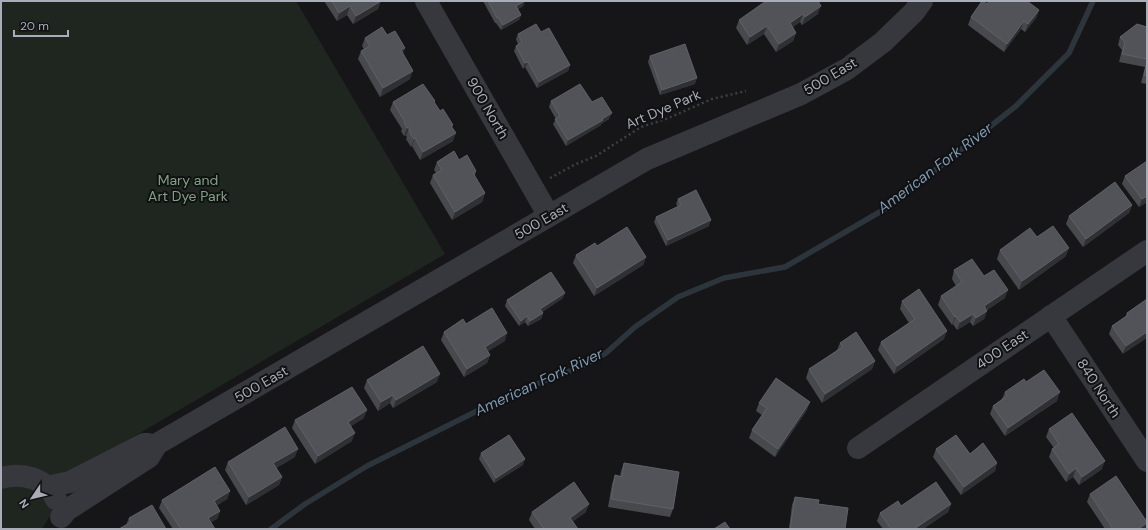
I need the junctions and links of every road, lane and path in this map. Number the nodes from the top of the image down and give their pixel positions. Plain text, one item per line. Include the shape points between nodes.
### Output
1 (426, 1) edge
2 (922, 1) edge
3 (746, 91) dead end
4 (550, 178) dead end
5 (549, 216) junction
6 (1147, 251) edge
7 (1051, 316) junction
8 (158, 444) junction
9 (858, 448) dead end
10 (1147, 461) edge
11 (1, 478) edge
12 (47, 487) junction
13 (60, 523) edge

1 - 5 street, 900 North
2 - 5 street, 500 East via 883,42 847,69 801,94 646,159
3 - 4 path, Art Dye Park via 712,99 641,127 596,156
5 - 8 street, 500 East
6 - 7 street, 400 East
7 - 9 street, 400 East
7 - 10 street, 840 North
8 - 12 street, 500 East via 144,444 70,482
8 - 13 street, 500 East via 149,457 67,510
11 - 12 street via 26,476
12 - 13 street via 59,506

